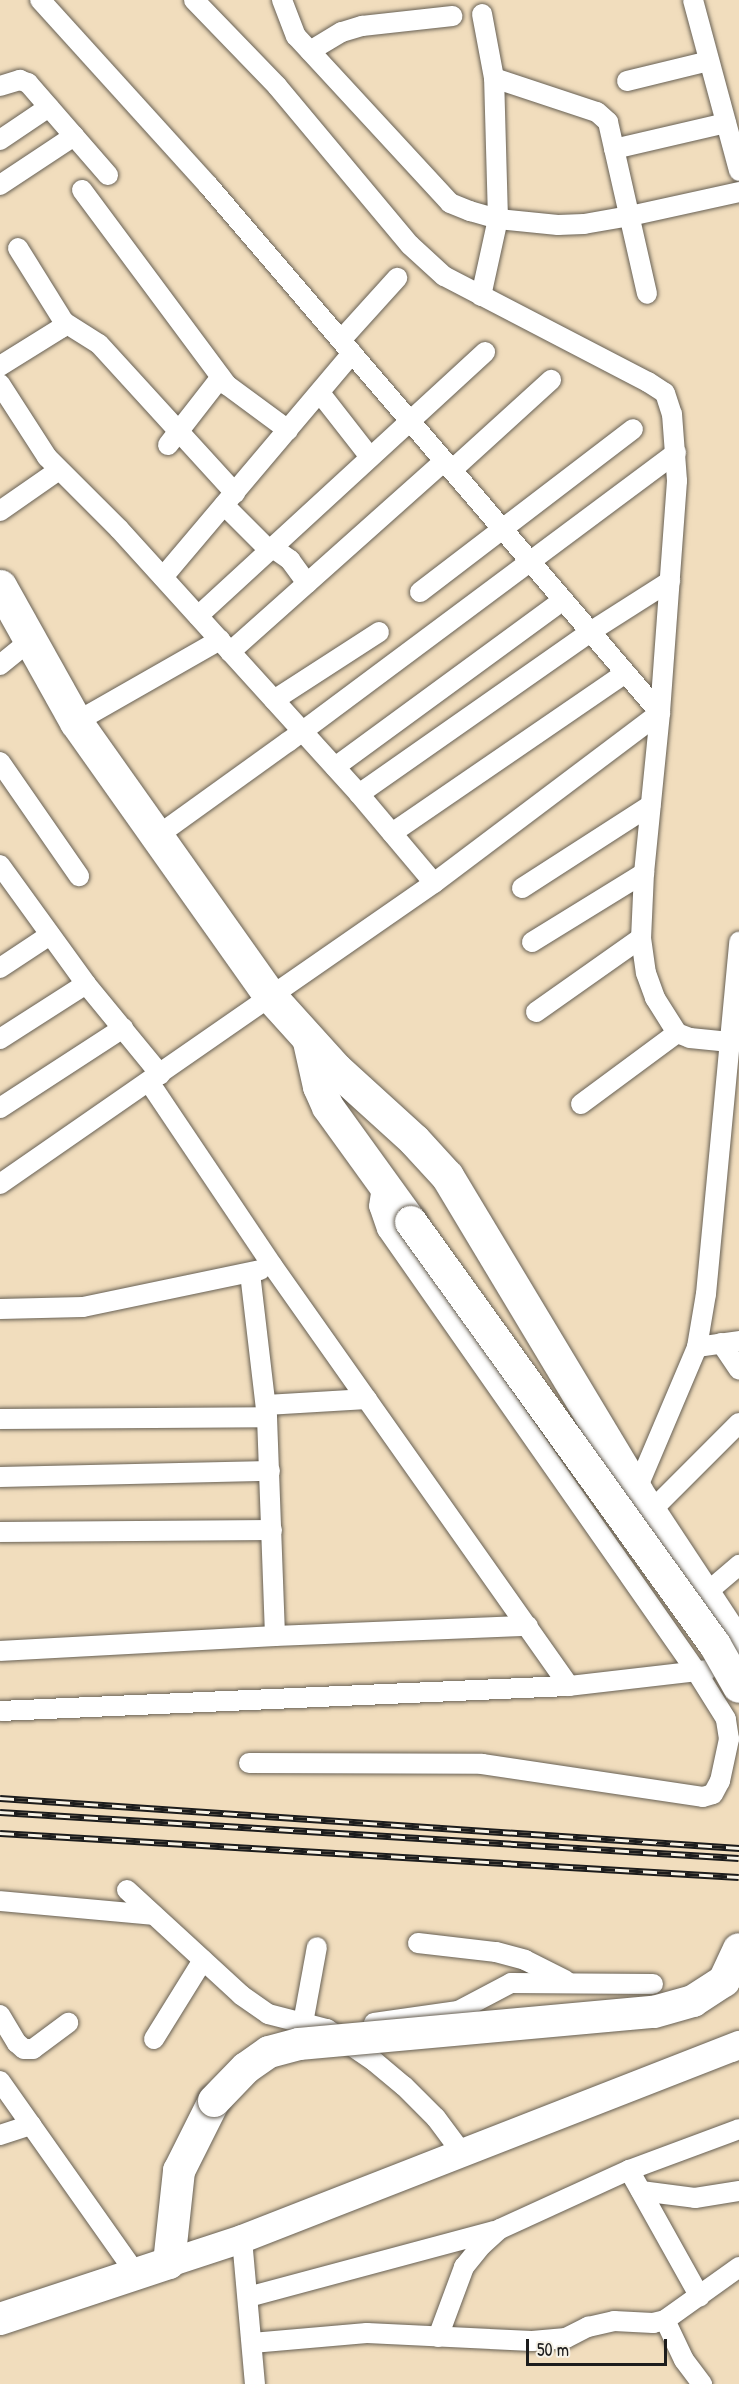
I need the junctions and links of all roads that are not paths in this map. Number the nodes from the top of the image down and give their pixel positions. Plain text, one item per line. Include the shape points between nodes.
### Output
1 (40, 0) edge
2 (194, 0) edge
3 (282, 0) edge
4 (693, 0) edge
5 (482, 14) dead end
6 (452, 16) dead end
7 (310, 51) junction
8 (709, 61) junction
9 (494, 78) junction
10 (627, 81) dead end
11 (0, 86) edge
12 (49, 107) junction
13 (731, 127) edge
14 (74, 136) junction
15 (0, 140) edge
16 (614, 149) junction
17 (739, 171) edge
18 (108, 176) dead end
19 (0, 185) edge
20 (82, 190) dead end
21 (739, 192) edge
22 (630, 216) junction
23 (498, 219) junction
24 (18, 248) dead end
25 (397, 278) dead end
26 (647, 294) dead end
27 (481, 296) junction
28 (64, 322) junction
29 (346, 347) junction
30 (485, 352) dead end
31 (0, 366) edge
32 (221, 376) junction
33 (551, 380) dead end
34 (0, 384) edge
35 (320, 393) junction
36 (410, 421) junction
37 (633, 429) dead end
38 (288, 430) junction
39 (173, 438) junction
40 (676, 453) junction
41 (370, 457) junction
42 (448, 466) junction
43 (58, 470) junction
44 (229, 499) junction
45 (0, 511) edge
46 (504, 530) junction
47 (268, 550) junction
48 (529, 560) junction
49 (163, 577) junction
50 (670, 581) junction
51 (307, 583) junction
52 (0, 586) edge
53 (420, 592) dead end
54 (563, 600) junction
55 (198, 616) junction
56 (379, 632) dead end
57 (590, 632) junction
58 (32, 640) junction
59 (225, 646) junction
60 (0, 665) edge
61 (626, 673) junction
62 (274, 700) junction
63 (660, 713) junction
64 (76, 722) junction
65 (302, 731) junction
66 (0, 762) edge
67 (335, 767) junction
68 (359, 794) junction
69 (651, 805) junction
70 (392, 833) junction
71 (157, 836) junction
72 (0, 865) edge
73 (644, 873) junction
74 (79, 876) dead end
75 (434, 883) junction
76 (522, 888) dead end
77 (7, 891) edge
78 (50, 935) junction
79 (641, 938) junction
80 (532, 942) dead end
81 (739, 942) edge
82 (0, 968) edge
83 (86, 984) junction
84 (271, 997) junction
85 (536, 1012) dead end
86 (123, 1028) junction
87 (676, 1033) junction
88 (0, 1039) edge
89 (309, 1042) junction
90 (730, 1042) junction
91 (155, 1078) junction
92 (581, 1104) dead end
93 (0, 1108) edge
94 (383, 1181) junction
95 (0, 1184) edge
96 (272, 1266) junction
97 (250, 1273) junction
98 (0, 1309) edge
99 (730, 1342) edge
100 (697, 1347) junction
101 (739, 1370) edge
102 (367, 1399) junction
103 (266, 1411) junction
104 (0, 1419) edge
105 (739, 1423) edge
106 (270, 1471) junction
107 (0, 1477) edge
108 (643, 1502) junction
109 (272, 1530) junction
110 (0, 1533) edge
111 (739, 1565) edge
112 (705, 1594) junction
113 (528, 1626) junction
114 (275, 1636) junction
115 (739, 1647) edge
116 (0, 1651) edge
117 (739, 1666) edge
118 (696, 1671) junction
119 (569, 1686) junction
120 (739, 1687) edge
121 (0, 1711) edge
122 (249, 1763) dead end
123 (127, 1890) dead end
124 (0, 1901) edge
125 (153, 1915) junction
126 (418, 1943) dead end
127 (317, 1947) dead end
128 (739, 1949) edge
129 (203, 1960) junction
130 (568, 1982) junction
131 (653, 1984) dead end
132 (0, 2015) edge
133 (68, 2023) dead end
134 (303, 2023) junction
135 (327, 2029) junction
136 (154, 2039) dead end
137 (739, 2045) edge
138 (0, 2082) edge
139 (30, 2125) junction
140 (739, 2129) edge
141 (0, 2136) edge
142 (462, 2153) junction
143 (629, 2170) junction
144 (739, 2191) edge
145 (641, 2192) junction
146 (500, 2229) junction
147 (242, 2239) junction
148 (169, 2263) junction
149 (739, 2267) edge
150 (136, 2274) junction
151 (248, 2297) junction
152 (700, 2297) junction
153 (0, 2319) edge
154 (665, 2320) junction
155 (438, 2337) junction
156 (252, 2343) junction
157 (255, 2384) edge
158 (702, 2384) edge

1 - 29 street via 208,185
2 - 27 street via 278,86 410,245 444,276
3 - 7 street via 296,36
4 - 8 street
5 - 9 street
6 - 7 street via 362,26 342,32
7 - 23 street via 450,202
8 - 10 street
8 - 13 street
9 - 16 street via 597,112 608,122
9 - 23 street
11 - 12 street via 20,80 28,83
12 - 14 street
12 - 15 street
13 - 16 street
13 - 17 street
14 - 18 street
14 - 19 street
16 - 22 street
20 - 32 street
21 - 22 street
22 - 23 street via 558,225
22 - 26 street
23 - 27 street
24 - 28 street
25 - 29 street
27 - 40 street via 665,393 672,414
28 - 31 street via 61,328
28 - 39 street via 99,345
29 - 35 street
29 - 36 street
30 - 36 street
32 - 38 street via 227,385
32 - 39 street
33 - 42 street
34 - 43 street
35 - 38 street
35 - 41 street
36 - 41 street
36 - 42 street
37 - 46 street
38 - 44 street
39 - 44 street
40 - 48 street
40 - 50 street
41 - 47 street
42 - 46 street
42 - 51 street
43 - 45 street
43 - 49 street
44 - 47 street
44 - 49 street
46 - 48 street
46 - 53 street
47 - 51 street via 273,548 290,560
47 - 55 street
48 - 54 street
48 - 65 street
49 - 55 street
50 - 57 street
50 - 63 street
51 - 59 street
52 - 58 highway
54 - 57 street
54 - 67 street
55 - 59 street
56 - 62 street
57 - 61 street
57 - 68 street
58 - 60 street
58 - 64 highway
59 - 62 street
59 - 64 street
61 - 63 street
61 - 70 street
62 - 65 street
63 - 69 street
63 - 75 street
64 - 71 highway
65 - 67 street
65 - 71 street
66 - 74 street
67 - 68 street
68 - 70 street
69 - 73 street
69 - 76 street
70 - 75 street
71 - 84 highway
72 - 77 street
73 - 79 street
73 - 80 street
75 - 84 street
77 - 78 street
78 - 82 street
78 - 83 street
79 - 85 street
79 - 87 street via 646,973 655,998
81 - 90 street
83 - 86 street
83 - 88 street
84 - 89 highway
84 - 91 street
86 - 91 street
86 - 93 street
87 - 90 street
87 - 92 street
89 - 94 main road via 328,1107
89 - 108 highway via 447,1176
90 - 100 street via 706,1294
91 - 95 street
91 - 96 street
94 - 118 street via 379,1206 387,1229
94 - 120 main road, bridge via 715,1645
96 - 97 street
96 - 102 street
97 - 98 street via 83,1307
97 - 103 street
99 - 100 street
99 - 101 street
100 - 108 street
102 - 103 street
102 - 113 street
103 - 104 street
103 - 106 street
105 - 108 street
106 - 107 street
106 - 109 street
108 - 112 highway
109 - 110 street
109 - 114 street
111 - 112 street
112 - 115 highway
113 - 114 street
113 - 119 street
114 - 116 street
117 - 118 street
118 - 119 street
118 - 122 street via 726,1719 729,1739 720,1780 713,1794 703,1797 482,1764
119 - 121 street
123 - 125 street
124 - 125 street
125 - 129 street
126 - 130 street via 496,1952 525,1960
127 - 134 street
128 - 148 main road, bridge via 724,1981 693,2001 654,2012 299,2044 269,2052 246,2068 214,2101 179,2171
129 - 134 street via 268,2014
129 - 136 street
130 - 131 street
130 - 135 street via 510,1983 458,2011
132 - 133 street via 24,2049 33,2049
134 - 135 street
135 - 142 street via 404,2086 436,2118
137 - 142 street
138 - 139 street
139 - 141 street
139 - 150 street
140 - 143 street
142 - 147 street
143 - 145 street
143 - 146 street
144 - 145 street via 695,2198
145 - 152 street
146 - 151 street
146 - 155 street via 465,2267
147 - 148 street
147 - 151 street
148 - 150 main road
149 - 152 street
150 - 153 main road
151 - 156 street
152 - 154 street
154 - 155 street via 614,2321 588,2327 566,2338 532,2342
154 - 158 street via 684,2360
155 - 156 street via 367,2333
156 - 157 street

